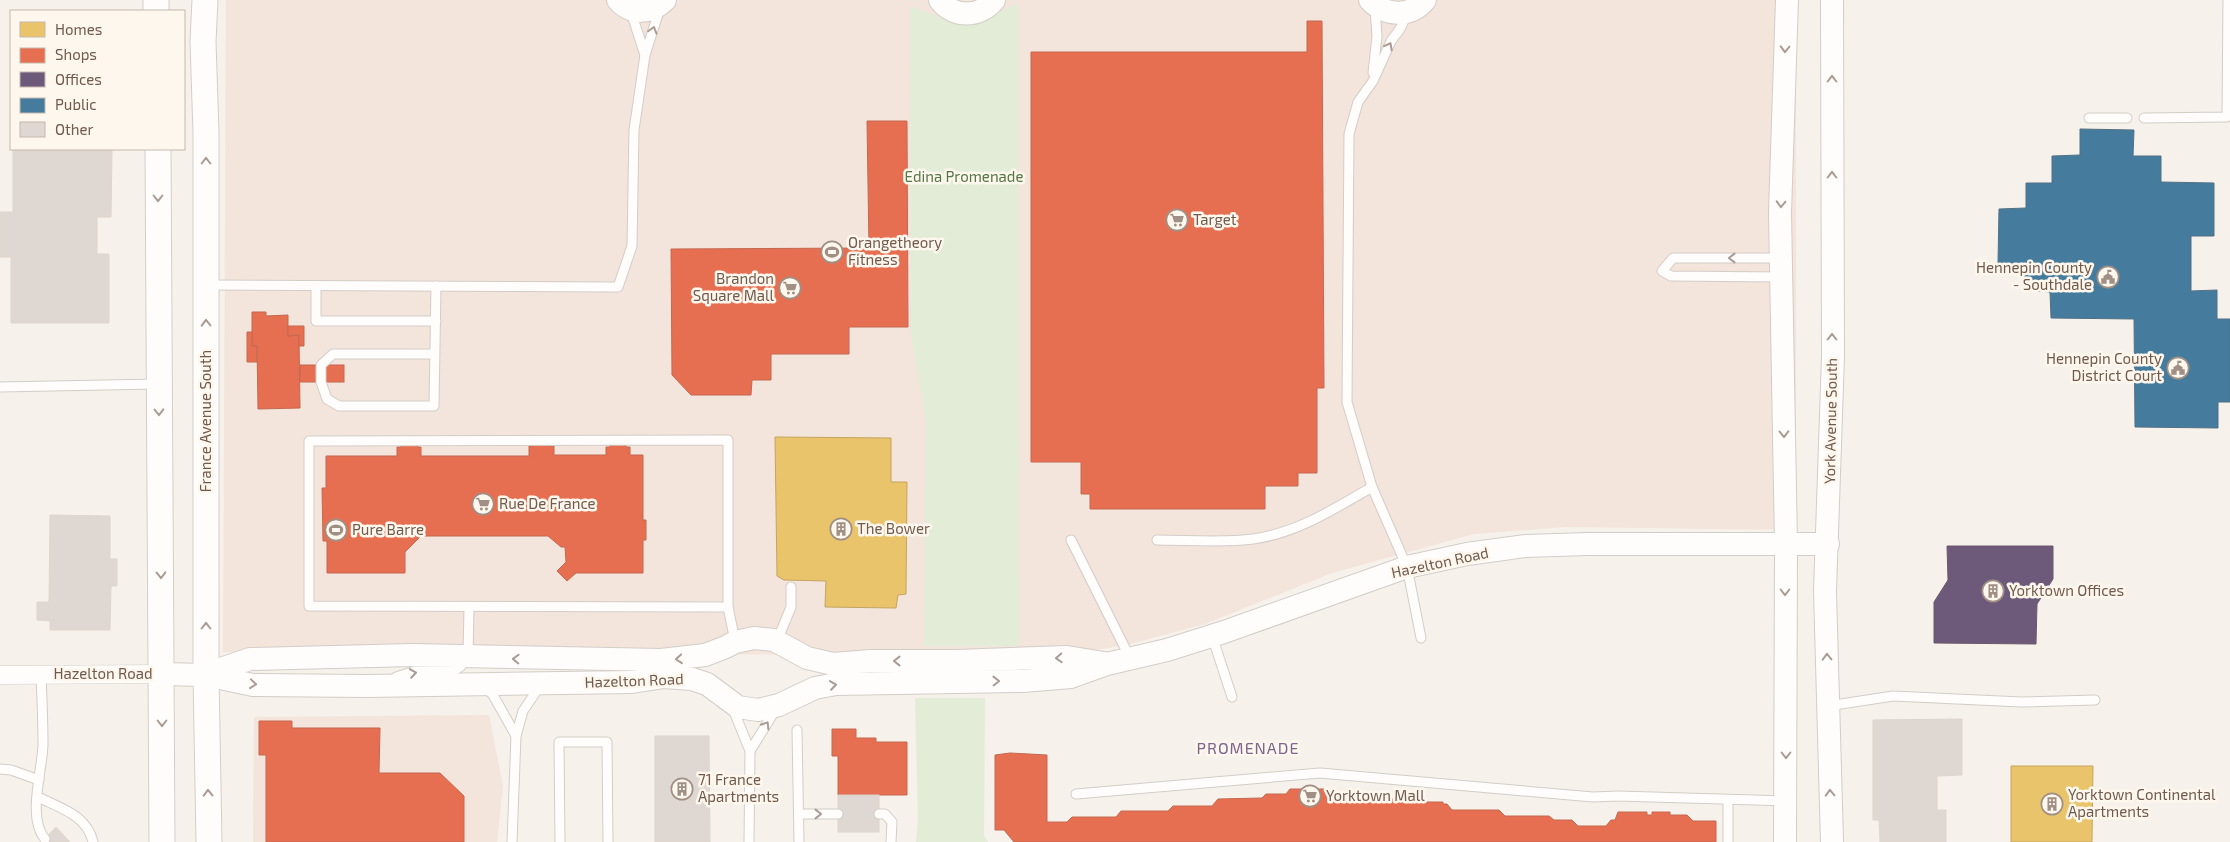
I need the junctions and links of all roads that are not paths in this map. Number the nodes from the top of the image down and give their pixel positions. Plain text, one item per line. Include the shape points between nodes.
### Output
1 (206, 0) edge
2 (940, 0) edge
3 (994, 0) edge
4 (1787, 0) edge
5 (1832, 0) edge
6 (2228, 0) edge
7 (663, 3) edge
8 (1372, 3) edge
9 (1422, 3) edge
10 (624, 5) edge
11 (645, 55) junction
12 (1373, 81) junction
13 (2089, 118) dead end
14 (2127, 118) dead end
15 (2144, 118) dead end
16 (158, 150) edge
17 (1781, 268) junction
18 (205, 285) junction
19 (316, 286) junction
20 (436, 286) junction
21 (436, 321) junction
22 (435, 354) junction
23 (159, 384) junction
24 (0, 386) edge
25 (1372, 487) junction
26 (1070, 540) dead end
27 (1158, 540) dead end
28 (1786, 544) junction
29 (1828, 544) junction
30 (1408, 567) junction
31 (792, 587) dead end
32 (469, 607) junction
33 (728, 608) junction
34 (1212, 636) junction
35 (1421, 638) dead end
36 (731, 644) junction
37 (783, 646) junction
38 (468, 657) junction
39 (1130, 659) junction
40 (1107, 664) junction
41 (162, 674) junction
42 (0, 675) edge
43 (41, 675) junction
44 (206, 675) junction
45 (541, 684) junction
46 (483, 685) junction
47 (366, 686) junction
48 (1232, 697) dead end
49 (726, 699) junction
50 (2095, 700) dead end
51 (783, 702) junction
52 (1828, 706) junction
53 (797, 730) dead end
54 (516, 736) junction
55 (750, 751) junction
56 (0, 769) edge
57 (39, 780) junction
58 (1076, 794) dead end
59 (38, 797) junction
60 (1728, 800) junction
61 (1786, 801) junction
62 (799, 814) junction
63 (838, 814) dead end
64 (879, 814) dead end
65 (45, 839) dead end
66 (93, 842) edge
67 (162, 842) edge
68 (209, 842) edge
69 (512, 842) edge
70 (560, 842) edge
71 (608, 842) edge
72 (748, 842) edge
73 (799, 842) edge
74 (891, 842) edge
75 (1728, 842) edge
76 (1785, 842) edge
77 (1832, 842) edge

18 -> 1 main road, France Avenue South via 203,42
2 - 3 street via 952,10 972,14 982,11
4 -> 17 street
29 -> 5 street, York Avenue South via 1833,356
6 - 15 lane via 2227,117
7 - 10 street via 640,12
11 -> 7 lane
8 - 9 street via 1390,12
8 - 12 lane via 1377,20
12 -> 9 lane via 1391,41
10 - 11 lane
11 - 20 lane via 634,130 632,246 618,287
12 - 25 lane via 1358,102 1349,134 1347,402
13 - 14 lane
16 -> 23 main road
17 -> 17 lane via 1673,258 1662,271 1671,276
17 -> 28 street
18 - 19 lane
44 -> 18 main road, France Avenue South
19 - 20 lane
19 - 21 lane via 316,321
20 - 21 lane
21 - 22 lane
22 - 22 lane via 434,406 339,406 327,399 322,365 333,354
23 - 24 lane
23 -> 41 main road
25 - 27 lane via 1312,521 1252,540
25 - 30 lane
26 - 39 lane
28 - 29 street, Hazelton Road
28 - 30 street, Hazelton Road via 1526,546
28 -> 61 street
52 -> 29 street, York Avenue South
30 - 34 street, Hazelton Road
30 - 35 lane
31 - 37 lane
32 - 33 lane
32 - 33 lane via 309,606 309,441 728,440
32 - 38 lane
33 - 36 lane
34 - 39 street, Hazelton Road
34 - 48 lane
36 - 37 street, Hazelton Road via 754,638
36 -> 38 street, Hazelton Road via 689,658 661,660
36 - 49 street via 719,657 717,666 718,684
40 -> 37 street, Hazelton Road via 1066,658 833,664 807,658
37 - 51 street via 796,658 798,675 794,691
38 - 44 street, Hazelton Road via 412,655 250,659
47 -> 38 lane via 414,671 454,671
39 - 40 street, Hazelton Road
51 -> 40 street, Hazelton Road via 815,688 836,684 1022,681 1071,677
41 - 43 street, Hazelton Road
41 - 44 street, Hazelton Road
41 -> 67 main road
42 - 43 street, Hazelton Road
43 - 57 lane via 43,746
44 -> 47 street, Hazelton Road via 253,685
68 -> 44 main road, France Avenue South
45 - 46 street, Hazelton Road
45 - 49 street, Hazelton Road via 632,682 678,676 708,684
45 - 54 lane via 523,711
46 - 47 street, Hazelton Road
46 - 54 lane via 493,695
49 - 51 street, Hazelton Road via 738,707 758,710
49 - 55 lane
50 - 52 lane via 2021,702 1893,696
55 -> 51 lane
77 -> 52 street, York Avenue South
53 - 62 lane
54 - 69 lane
55 - 72 lane
56 - 57 lane
57 - 59 lane
58 - 60 lane via 1320,773 1593,797
59 - 65 lane via 38,832
59 - 66 lane via 80,817 91,832
60 - 61 lane
60 - 75 lane
61 - 76 street
62 -> 63 lane
62 - 73 lane
64 - 74 lane via 885,814 892,822
70 - 71 lane via 559,742 607,742

